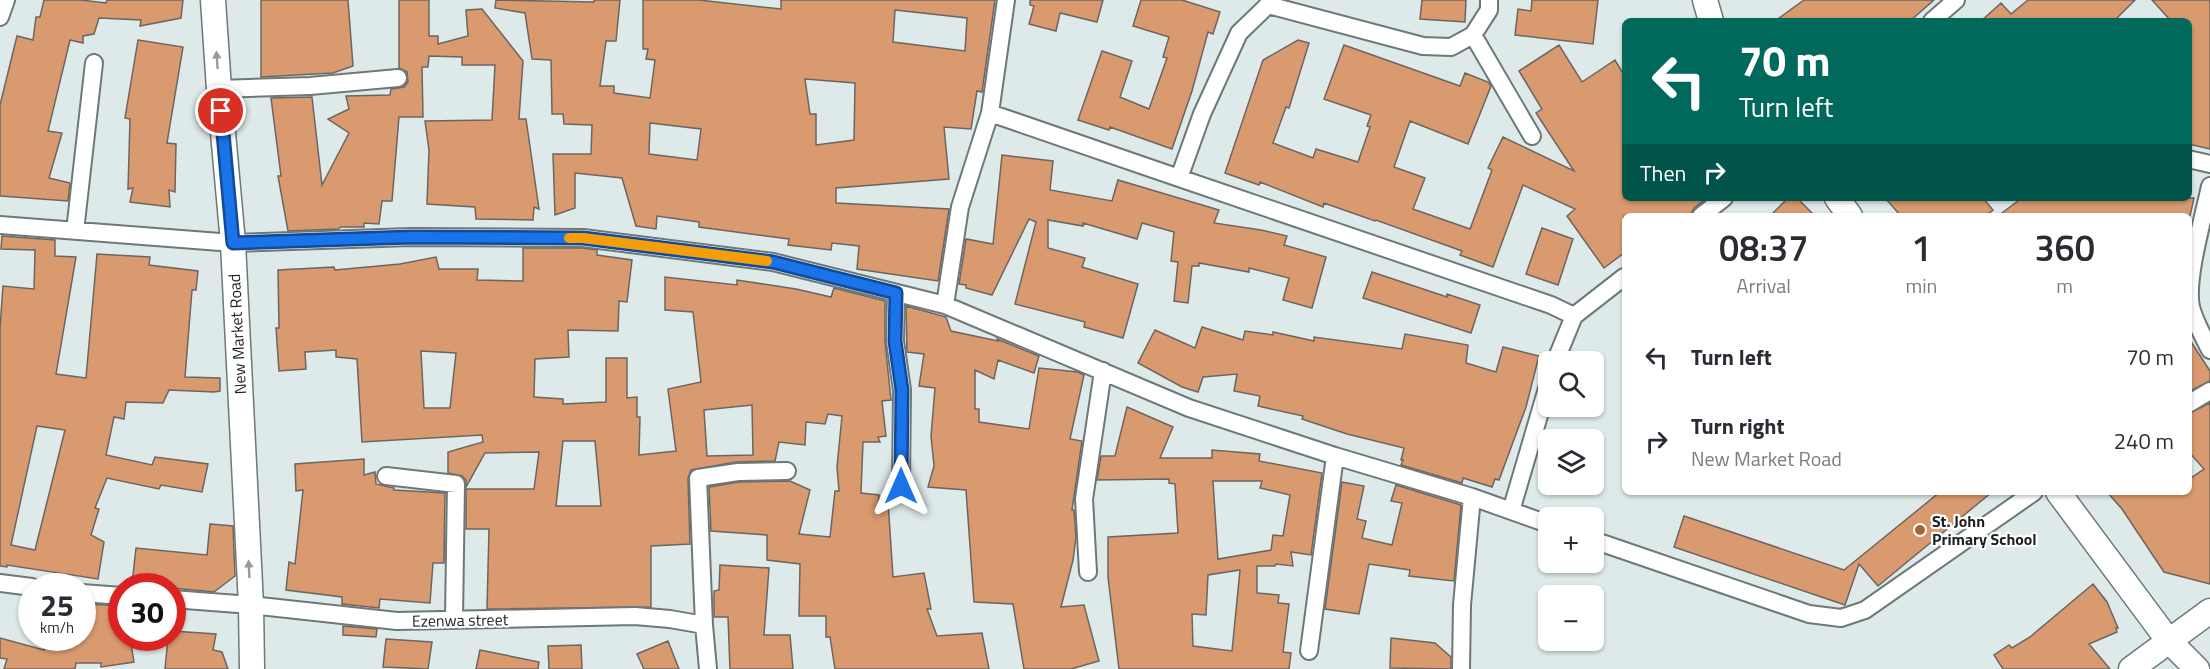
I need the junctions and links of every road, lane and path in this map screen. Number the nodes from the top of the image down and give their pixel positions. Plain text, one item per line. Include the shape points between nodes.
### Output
1 (6, 0) edge
2 (213, 0) edge
3 (1006, 0) edge
4 (1490, 0) edge
5 (1705, 0) edge
6 (1955, 0) edge
7 (1268, 2) edge
8 (0, 17) edge
9 (1711, 18) edge
10 (1935, 18) edge
11 (1473, 35) junction
12 (94, 63) dead end
13 (398, 78) dead end
14 (219, 89) junction
15 (990, 113) junction
16 (1532, 136) dead end
17 (2192, 160) edge
18 (2210, 164) edge
19 (1179, 178) junction
20 (2210, 186) edge
21 (1720, 201) edge
22 (1705, 213) edge
23 (0, 225) edge
24 (75, 231) junction
25 (233, 243) junction
26 (2192, 273) edge
27 (1622, 279) edge
28 (896, 293) junction
29 (945, 305) junction
30 (2192, 310) edge
31 (1574, 316) junction
32 (2210, 350) edge
33 (1560, 351) edge
34 (1103, 371) junction
35 (2210, 391) edge
36 (2192, 402) edge
37 (1538, 417) edge
38 (1335, 456) junction
39 (787, 471) dead end
40 (386, 476) dead end
41 (901, 486) dead end
42 (2030, 495) edge
43 (2060, 495) edge
44 (1472, 497) junction
45 (1510, 511) junction
46 (1538, 521) edge
47 (1604, 544) edge
48 (1088, 572) dead end
49 (0, 583) edge
50 (18, 585) edge
51 (186, 600) edge
52 (251, 605) junction
53 (2210, 611) edge
54 (454, 619) junction
55 (704, 625) junction
56 (2168, 640) junction
57 (1309, 651) dead end
58 (252, 669) edge
59 (708, 669) edge
60 (1461, 669) edge
61 (2131, 669) edge
62 (2197, 669) edge

1 - 8 street
14 -> 2 street, New Market Road
3 - 15 street
4 - 11 street via 1489,10
5 - 9 street
6 - 10 street
7 - 11 street via 1423,46 1451,47
7 - 19 street via 1239,33 1202,114
11 - 16 street
12 - 24 street
13 - 14 street
14 - 25 street, New Market Road
15 - 19 street
15 - 29 street via 960,207
17 - 18 street
19 - 31 street
20 - 26 street
21 - 22 street
23 - 24 street
24 - 25 street
25 - 28 street via 411,237 583,238 773,262
52 -> 25 street, New Market Road
27 - 31 street
28 - 29 street
28 - 41 street via 895,341 902,390
29 - 34 street
30 - 32 street
31 - 33 street
34 - 38 street via 1189,408
34 - 48 street via 1084,499
35 - 36 street
37 - 45 street
38 - 44 street
38 - 57 street
39 - 55 street via 698,478
40 - 54 street via 456,484
42 - 47 street via 1865,610 1841,618 1809,614
43 - 56 street
44 - 45 street
44 - 60 street via 1462,605
45 - 46 street
49 - 50 street
51 - 52 street, Ezenwa street
52 - 54 street, Ezenwa street via 397,621
52 - 58 street, New Market Road
53 - 56 street
54 - 55 street, Ezenwa street via 635,616
55 - 59 street
56 - 61 street
56 - 62 street

